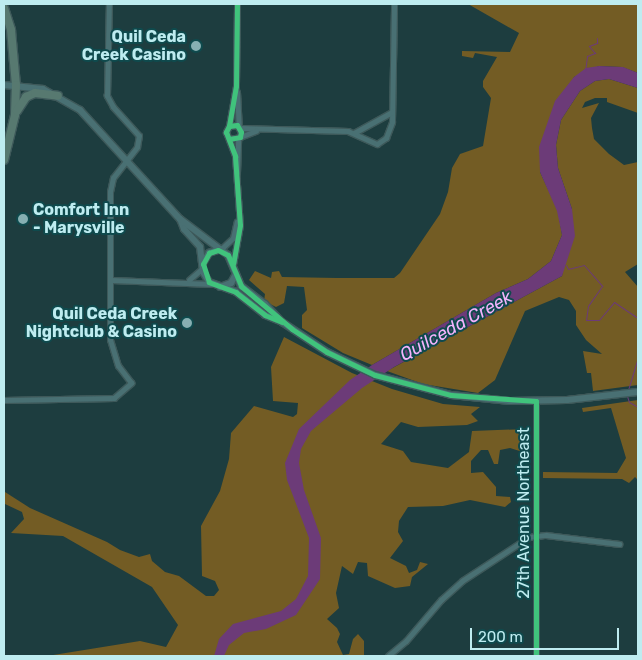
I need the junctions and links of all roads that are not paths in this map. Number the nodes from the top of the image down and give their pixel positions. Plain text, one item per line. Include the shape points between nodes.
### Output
1 (109, 4) edge
2 (237, 4) edge
3 (394, 4) edge
4 (4, 8) edge
5 (4, 85) edge
6 (16, 85) junction
7 (236, 86) junction
8 (58, 96) junction
9 (392, 112) junction
10 (15, 116) junction
11 (229, 126) junction
12 (240, 128) junction
13 (262, 130) junction
14 (354, 133) junction
15 (239, 138) junction
16 (229, 139) junction
17 (4, 160) edge
18 (126, 160) junction
19 (236, 176) junction
20 (238, 218) junction
21 (180, 219) junction
22 (219, 250) junction
23 (233, 263) junction
24 (203, 266) junction
25 (236, 272) junction
26 (112, 280) junction
27 (187, 281) junction
28 (212, 284) junction
29 (220, 287) junction
30 (282, 322) junction
31 (638, 392) edge
32 (4, 400) edge
33 (536, 401) junction
34 (538, 536) junction
35 (619, 544) dead end
36 (388, 656) edge
37 (536, 656) edge

1 - 18 street via 107,96 139,136 137,147
2 - 7 street
3 - 9 street
4 - 6 highway via 11,30
5 - 6 main road
6 - 8 main road via 43,89
6 - 10 highway
7 - 11 street
7 - 12 street
8 - 10 highway via 35,93 26,97
8 - 18 main road via 82,111
9 - 14 street
9 - 14 street via 389,130 378,144
10 - 17 highway
11 - 12 street
11 - 16 street via 226,132
12 - 13 street
12 - 15 street
13 - 14 street
13 - 15 street
15 - 16 street
15 - 19 street
16 - 19 street
18 - 21 main road
18 - 26 street via 111,185
19 - 20 street
20 - 22 street via 233,238
20 - 23 street via 239,233
21 - 22 main road via 186,220
21 - 24 main road via 200,248
22 - 23 main road
22 - 24 main road via 209,253
23 - 25 main road
24 - 27 street
24 - 28 main road
25 - 29 main road via 231,283
25 - 30 main road via 241,286 266,304
26 - 27 street
26 - 32 street via 111,349 131,383 114,398
27 - 28 street
28 - 29 main road
29 - 30 main road via 245,297 266,315
30 - 33 main road via 326,352 375,375 428,390 484,399
31 - 33 main road
33 - 34 street, 27th Avenue Northeast
34 - 35 street
34 - 36 street via 524,540 462,581
34 - 37 street, 27th Avenue Northeast

